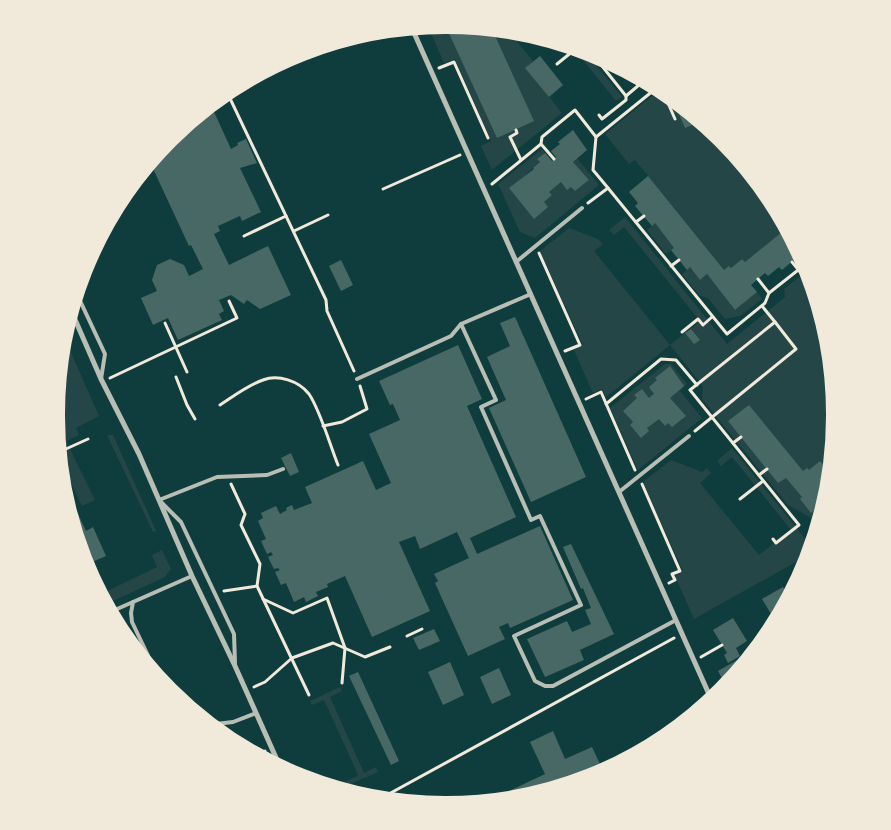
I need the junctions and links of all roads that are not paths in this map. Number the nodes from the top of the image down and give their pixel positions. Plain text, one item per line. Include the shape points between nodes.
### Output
1 (414, 33) edge
2 (582, 208) road end
3 (516, 262) junction
4 (531, 294) junction
5 (80, 300) edge
6 (74, 318) edge
7 (461, 324) junction
8 (357, 378) road end
9 (102, 380) junction
10 (689, 436) road end
11 (283, 469) dead end
12 (619, 492) junction
13 (159, 500) junction
14 (192, 576) junction
15 (133, 602) junction
16 (115, 610) edge
17 (676, 620) junction
18 (150, 660) edge
19 (235, 666) junction
20 (709, 694) edge
21 (256, 713) junction
22 (218, 724) edge
23 (277, 759) edge

1 - 3 street
2 - 3 lane
3 - 4 street
4 - 7 lane
4 - 12 street
5 - 9 lane via 104,354
6 - 9 street
7 - 8 lane via 451,336
7 - 17 lane via 496,400 481,407 532,520 540,516 580,605 514,636 535,680 545,686 553,686
9 - 13 street
10 - 12 lane
11 - 13 lane via 268,475 217,477
12 - 17 street
13 - 14 street
13 - 19 lane via 182,522 234,634
14 - 15 lane
14 - 19 street
15 - 16 lane
15 - 18 lane via 132,622
17 - 20 street
19 - 21 street
21 - 22 lane
21 - 23 street

